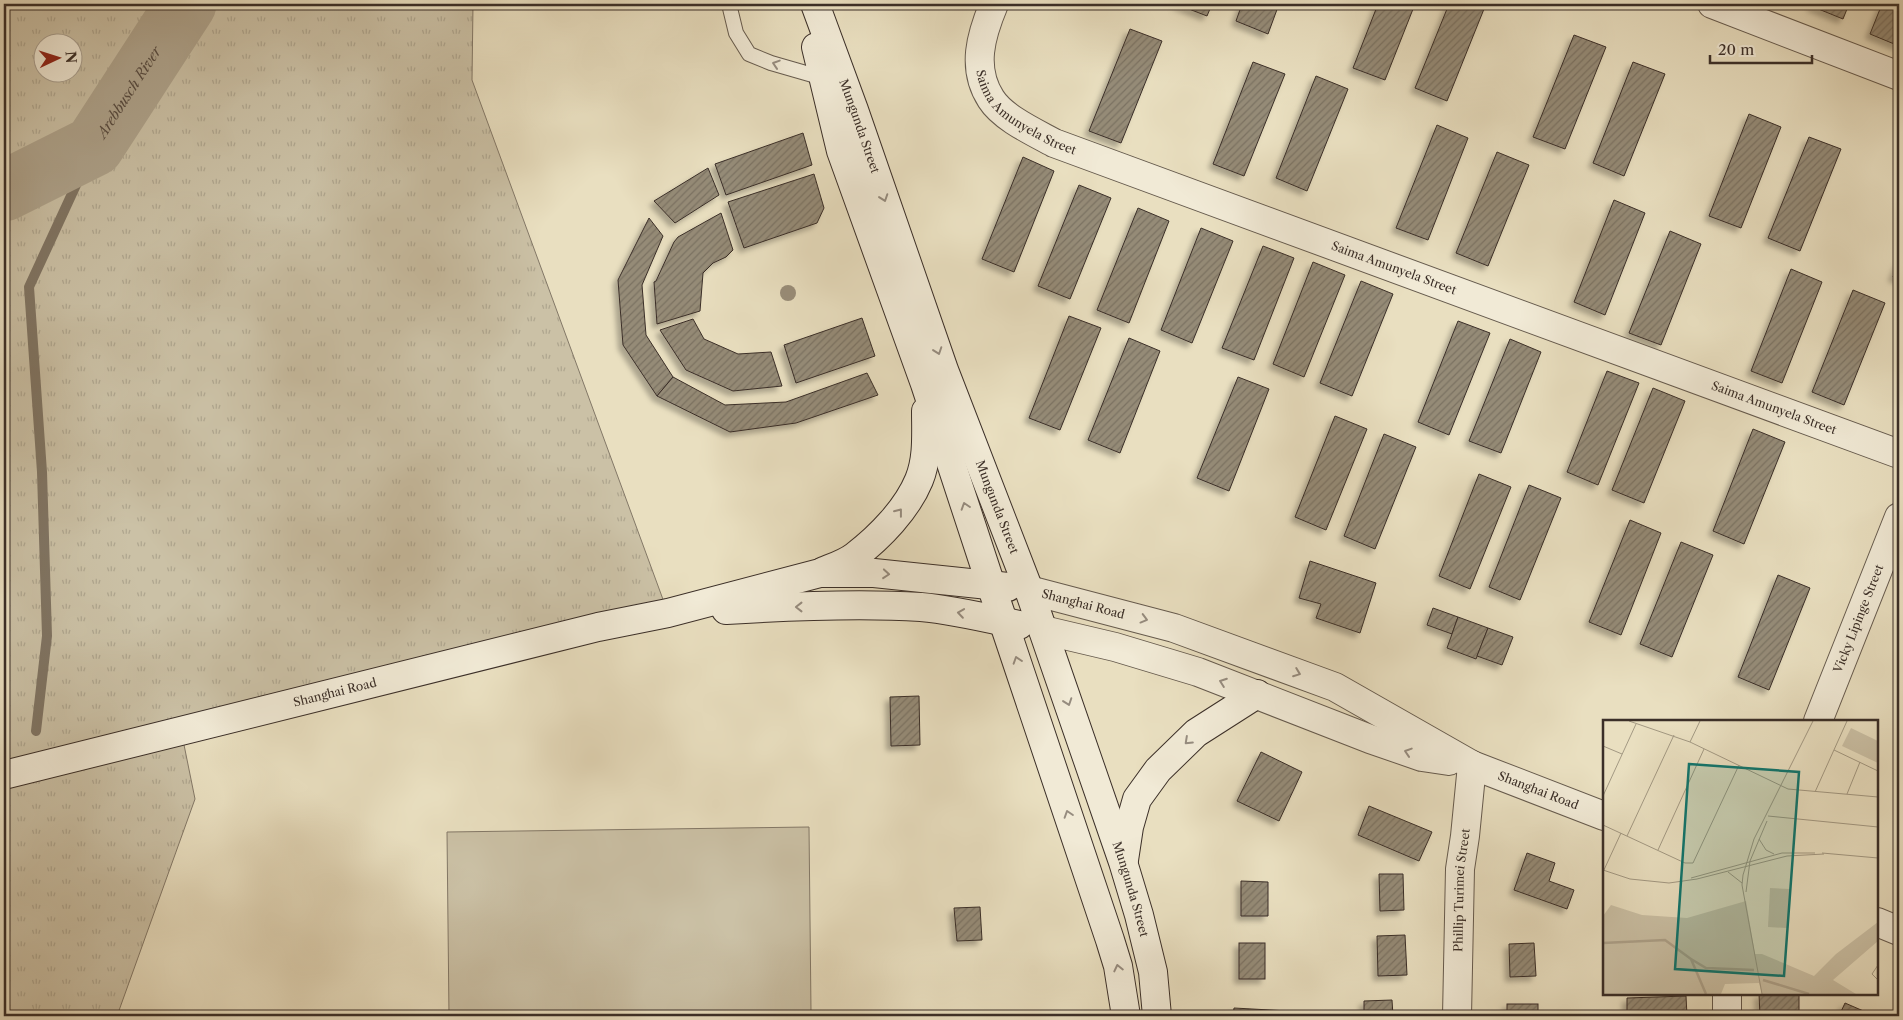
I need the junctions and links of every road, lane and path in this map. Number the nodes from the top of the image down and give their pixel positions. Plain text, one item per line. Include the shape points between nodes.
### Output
1 (729, 4) edge
2 (808, 4) edge
3 (815, 4) edge
4 (994, 4) edge
5 (1712, 4) edge
6 (1899, 76) edge
7 (823, 78) junction
8 (925, 384) junction
9 (1899, 454) edge
10 (1899, 517) edge
11 (820, 573) junction
12 (991, 585) junction
13 (1029, 590) junction
14 (668, 613) junction
15 (1004, 622) junction
16 (1042, 630) junction
17 (1257, 694) junction
18 (1818, 720) edge
19 (1472, 765) junction
20 (4, 775) edge
21 (1603, 816) edge
22 (1123, 862) junction
23 (1878, 922) edge
24 (1899, 931) edge
25 (1727, 995) edge
26 (1126, 1016) edge
27 (1157, 1016) edge
28 (1457, 1016) edge
29 (1727, 1016) edge

7 -> 1 lane via 748,54 736,33
2 - 7 street, Mungunda Street
3 -> 13 street, Mungunda Street via 944,370
4 - 9 street, Saima Amunyela Street via 985,24 979,56 982,78 991,100 1005,114 1054,143
5 - 6 street
7 - 8 street, Mungunda Street via 841,151
11 -> 8 street via 854,557 902,510 919,479 926,445
12 -> 8 street, Mungunda Street
10 - 18 street, Vicky Lipinge Street
11 -> 12 street, Shanghai Road via 874,573
11 - 14 street, Shanghai Road
12 - 13 street, Shanghai Road
12 - 15 street, Mungunda Street
13 - 16 street, Mungunda Street
13 -> 19 street, Shanghai Road via 1174,628 1335,687
15 -> 14 street, Shanghai Road via 913,607 782,607
14 - 20 street, Shanghai Road via 598,626
15 - 16 street, Shanghai Road
26 -> 15 street, Mungunda Street via 1113,948
17 -> 16 street, Shanghai Road via 1115,647
16 -> 22 street, Mungunda Street
19 -> 17 street, Shanghai Road via 1414,754
17 -> 22 street via 1196,733 1158,770 1137,799
19 - 21 street, Shanghai Road
19 - 28 street, Phillip Turimei Street via 1460,869
22 - 27 street, Mungunda Street via 1140,915
23 - 24 street
25 - 29 street

